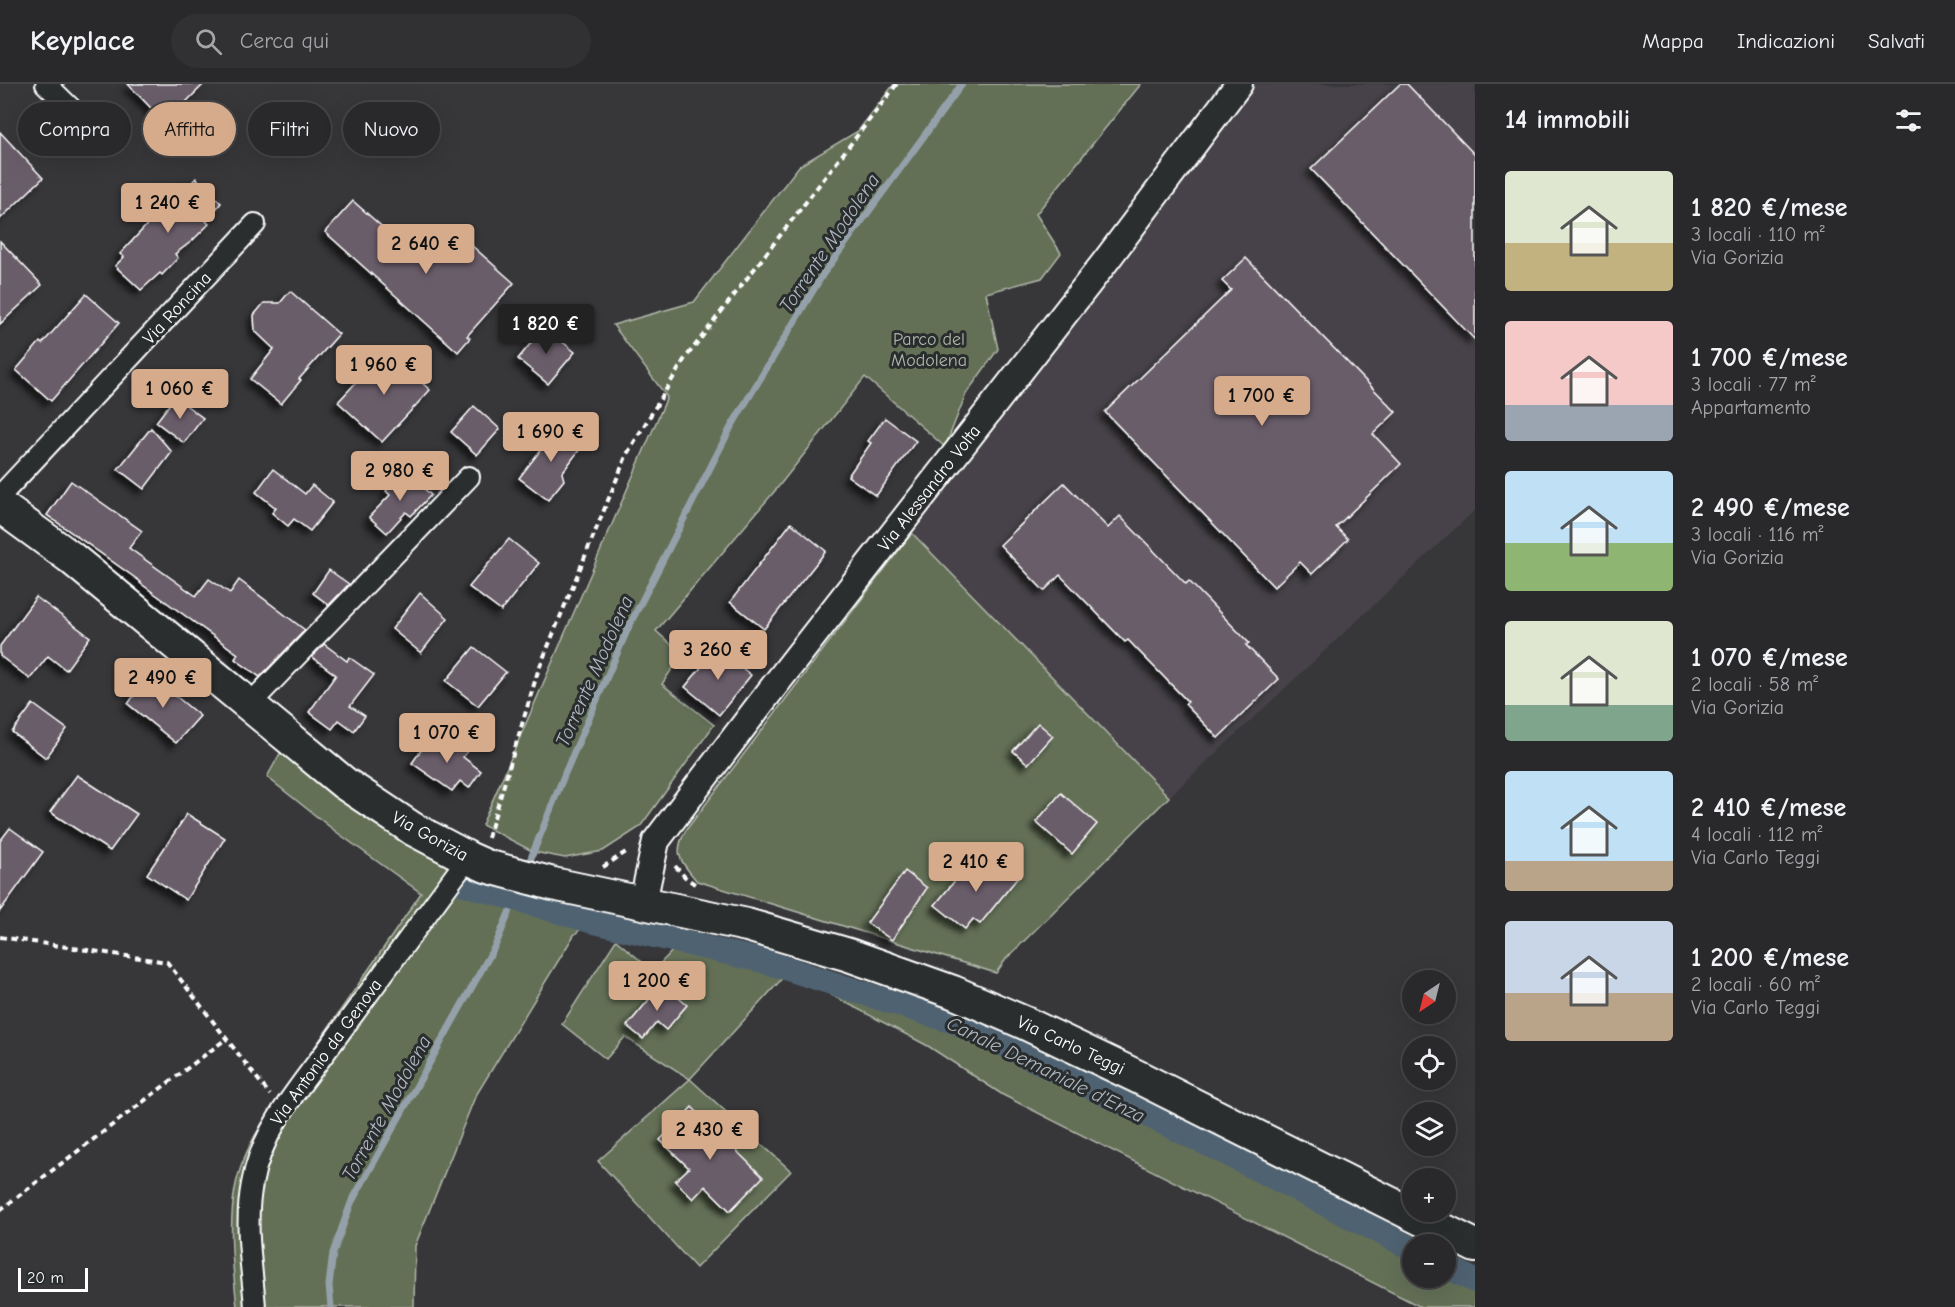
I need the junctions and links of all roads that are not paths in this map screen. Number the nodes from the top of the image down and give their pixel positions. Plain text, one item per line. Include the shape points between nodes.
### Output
1 (46, 84) edge
2 (1239, 84) edge
3 (64, 102) edge
4 (255, 224) dead end
5 (469, 477) dead end
6 (0, 496) edge
7 (0, 506) edge
8 (250, 704) junction
9 (480, 857) junction
10 (643, 902) junction
11 (1475, 1246) edge
12 (255, 1307) edge

1 - 3 street
2 - 10 street, Via Alessandro Volta via 656,841
4 - 6 street, Via Roncina
5 - 8 street
7 - 8 main road, Via Gorizia via 70,557
8 - 9 main road, Via Gorizia via 344,783 412,829
9 - 10 main road, Via Gorizia via 553,884
9 - 12 street, Via Antonio da Genova via 266,1138 249,1202
10 - 11 main road, Via Carlo Teggi via 849,955 953,992 1147,1081

